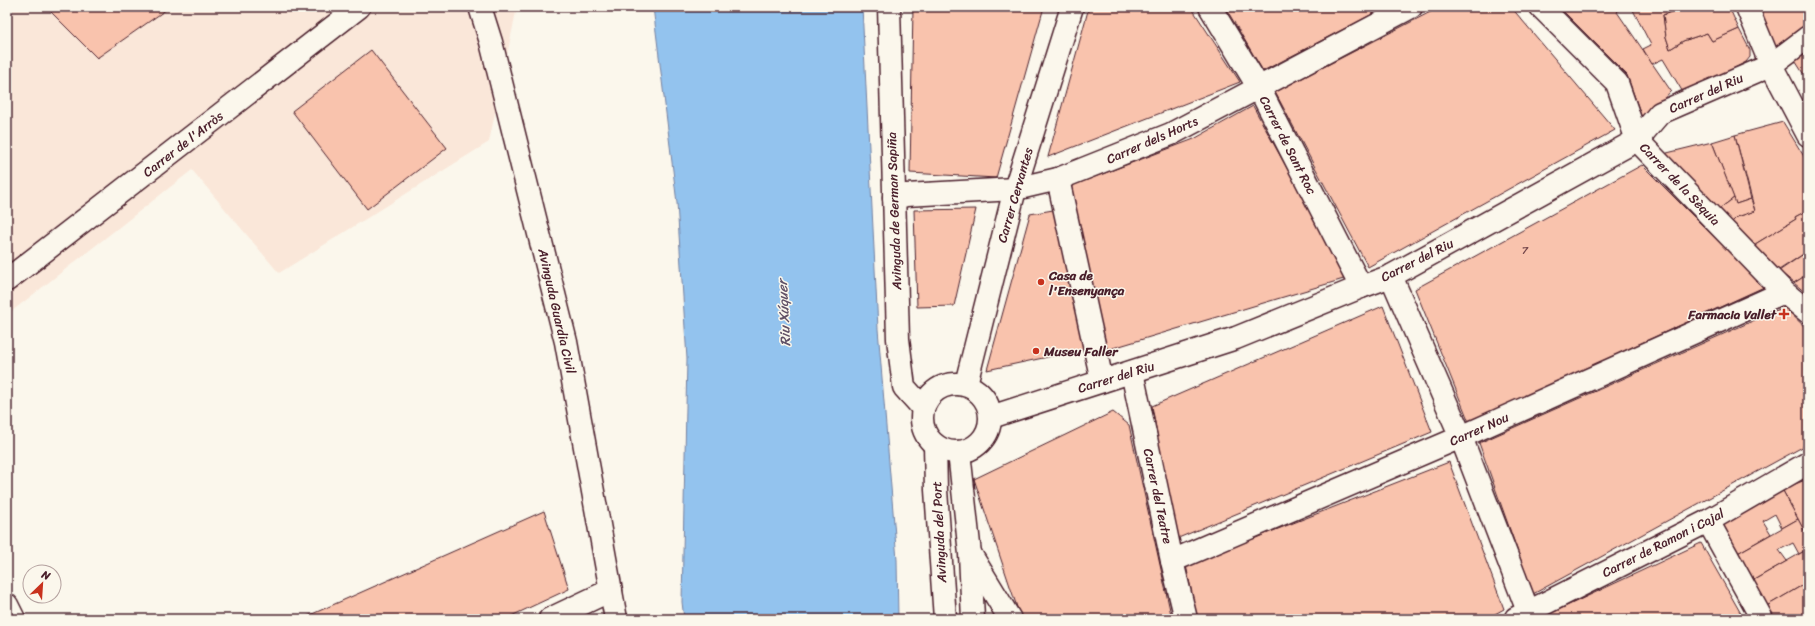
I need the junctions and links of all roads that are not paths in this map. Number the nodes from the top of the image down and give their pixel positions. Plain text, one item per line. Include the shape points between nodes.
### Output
1 (359, 7) edge
2 (480, 7) edge
3 (889, 7) edge
4 (1072, 7) edge
5 (1210, 7) edge
6 (1411, 7) edge
7 (1541, 7) edge
8 (1747, 7) edge
9 (1808, 37) edge
10 (1771, 65) junction
11 (1259, 88) junction
12 (1808, 135) edge
13 (1637, 140) junction
14 (1058, 179) junction
15 (1015, 190) junction
16 (894, 198) junction
17 (1391, 276) junction
18 (7, 280) edge
19 (1361, 286) junction
20 (1784, 292) junction
21 (1808, 312) edge
22 (1132, 372) junction
23 (1102, 381) junction
24 (966, 384) junction
25 (923, 408) junction
26 (991, 417) junction
27 (1461, 437) junction
28 (935, 445) junction
29 (959, 452) junction
30 (1808, 463) edge
31 (1708, 521) junction
32 (970, 554) junction
33 (1172, 561) junction
34 (611, 590) junction
35 (7, 605) edge
36 (1525, 617) edge
37 (14, 619) edge
38 (550, 619) edge
39 (616, 619) edge
40 (945, 619) edge
41 (973, 619) edge
42 (1010, 619) edge
43 (1186, 619) edge
44 (1762, 619) edge

1 - 18 street, Carrer de l'Arròs
2 - 34 street, Avinguda Guardia Civil via 566,342
3 - 16 street, Avinguda de German Sapiña
4 - 15 street, Carrer Cervantes
5 - 11 street, Carrer de Sant Roc
6 - 11 street, Carrer dels Horts
7 - 13 street, Carrer de la Sèquia via 1617,83
8 - 10 street
9 - 10 street, Carrer del Riu
10 - 12 street
10 - 13 street, Carrer del Riu via 1660,113
11 - 14 street, Carrer dels Horts via 1171,134
11 - 19 street, Carrer de Sant Roc
13 - 17 street, Carrer del Riu
13 - 20 street, Carrer de la Sèquia
14 - 15 street, Carrer dels Horts
14 - 23 street
15 - 16 street, Carrer dels Horts via 906,195
15 - 24 street, Carrer Cervantes
16 - 25 street, Avinguda de German Sapiña via 898,339 904,387
17 - 19 street, Carrer del Riu
17 - 27 street
19 - 22 street, Carrer del Riu via 1236,338
20 - 21 street, Carrer de la Sèquia
20 - 27 street, Carrer Nou
22 - 23 street, Carrer del Riu
22 - 33 street, Carrer del Teatre
23 - 26 street, Carrer del Riu
24 - 25 street via 952,383 939,387 929,396
24 - 26 street via 984,396
25 - 28 street via 921,419 924,431
26 - 29 street via 985,437 970,450
27 - 33 street, Carrer Nou
27 - 36 street
28 - 29 street via 949,452
28 - 40 street, Avinguda del Port
29 - 32 street
30 - 31 street, Carrer de Ramon i Cajal
31 - 36 street, Carrer de Ramon i Cajal
31 - 44 street
32 - 41 street
32 - 42 street
33 - 43 street, Carrer del Teatre
34 - 38 street
34 - 39 street, Avinguda Guardia Civil
35 - 37 street

